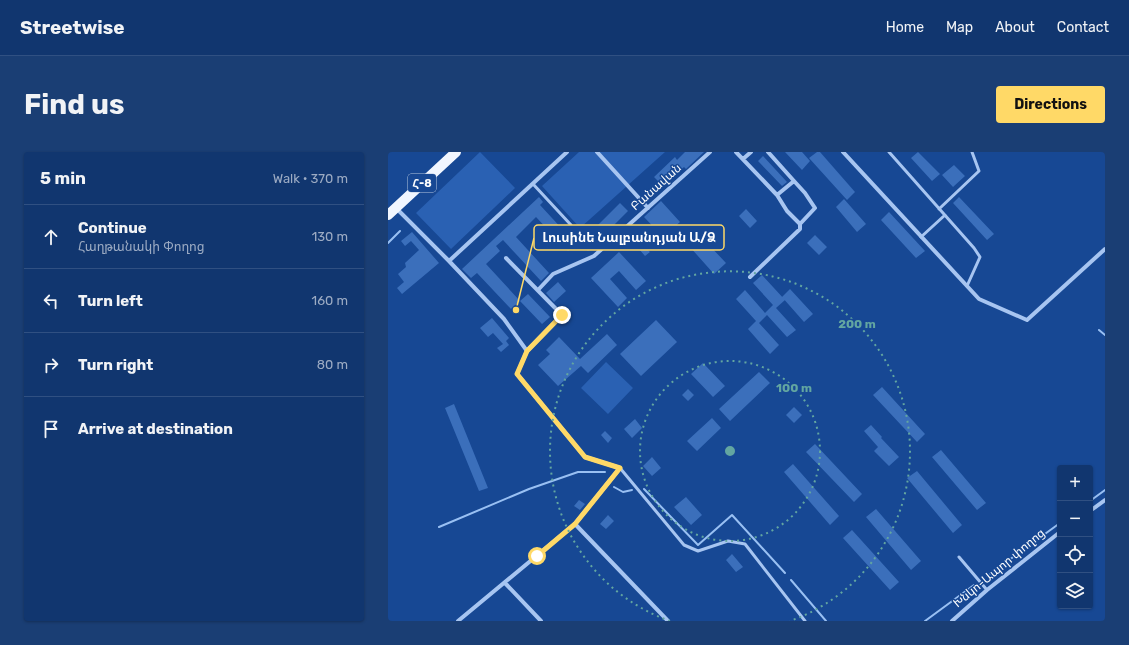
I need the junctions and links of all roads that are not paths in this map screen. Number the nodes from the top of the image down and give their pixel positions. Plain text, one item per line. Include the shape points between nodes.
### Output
1 (456, 152) edge
2 (567, 152) edge
3 (597, 152) edge
4 (710, 152) edge
5 (736, 152) edge
6 (751, 152) edge
7 (768, 152) edge
8 (843, 152) edge
9 (889, 152) edge
10 (972, 152) edge
11 (743, 159) junction
12 (794, 181) junction
13 (533, 184) junction
14 (777, 195) junction
15 (396, 208) junction
16 (648, 208) junction
17 (940, 209) junction
18 (388, 215) edge
19 (945, 215) junction
20 (800, 224) junction
21 (571, 225) dead end
22 (921, 237) junction
23 (1105, 249) edge
24 (506, 258) dead end
25 (449, 261) junction
26 (750, 277) dead end
27 (967, 286) junction
28 (538, 290) junction
29 (527, 351) junction
30 (620, 468) junction
31 (1105, 500) edge
32 (1093, 509) edge
33 (575, 524) junction
34 (1057, 534) edge
35 (959, 557) dead end
36 (504, 583) junction
37 (987, 590) junction
38 (458, 621) edge
39 (541, 621) edge
40 (668, 621) edge
41 (805, 621) edge
42 (952, 621) edge

1 - 15 main road, Հ-8
2 - 13 street
3 - 16 street
4 - 16 street, Բանավան
5 - 11 street
6 - 11 street
7 - 12 street
8 - 22 street
9 - 17 lane
10 - 17 lane via 979,171
11 - 14 street
12 - 14 street
12 - 20 street via 815,208
13 - 21 lane
13 - 25 street
14 - 20 street via 787,211
15 - 18 main road, Հ-8
15 - 25 street
16 - 28 street, Բանավան via 594,256 553,274
17 - 19 lane
19 - 22 lane
19 - 27 lane via 980,258
20 - 26 street via 800,229
22 - 27 street
23 - 27 street via 1027,320 979,299
24 - 28 street
25 - 29 street via 504,319
28 - 29 street via 562,315
29 - 30 street via 517,374 585,457
30 - 33 street
30 - 41 lane via 684,545 698,551 728,541 745,544
31 - 32 street
33 - 36 street
33 - 40 street
34 - 37 street, Խնկո-Ապոր փողոց
35 - 37 lane
36 - 38 street
36 - 39 street
37 - 42 street, Խնկո-Ապոր փողոց

